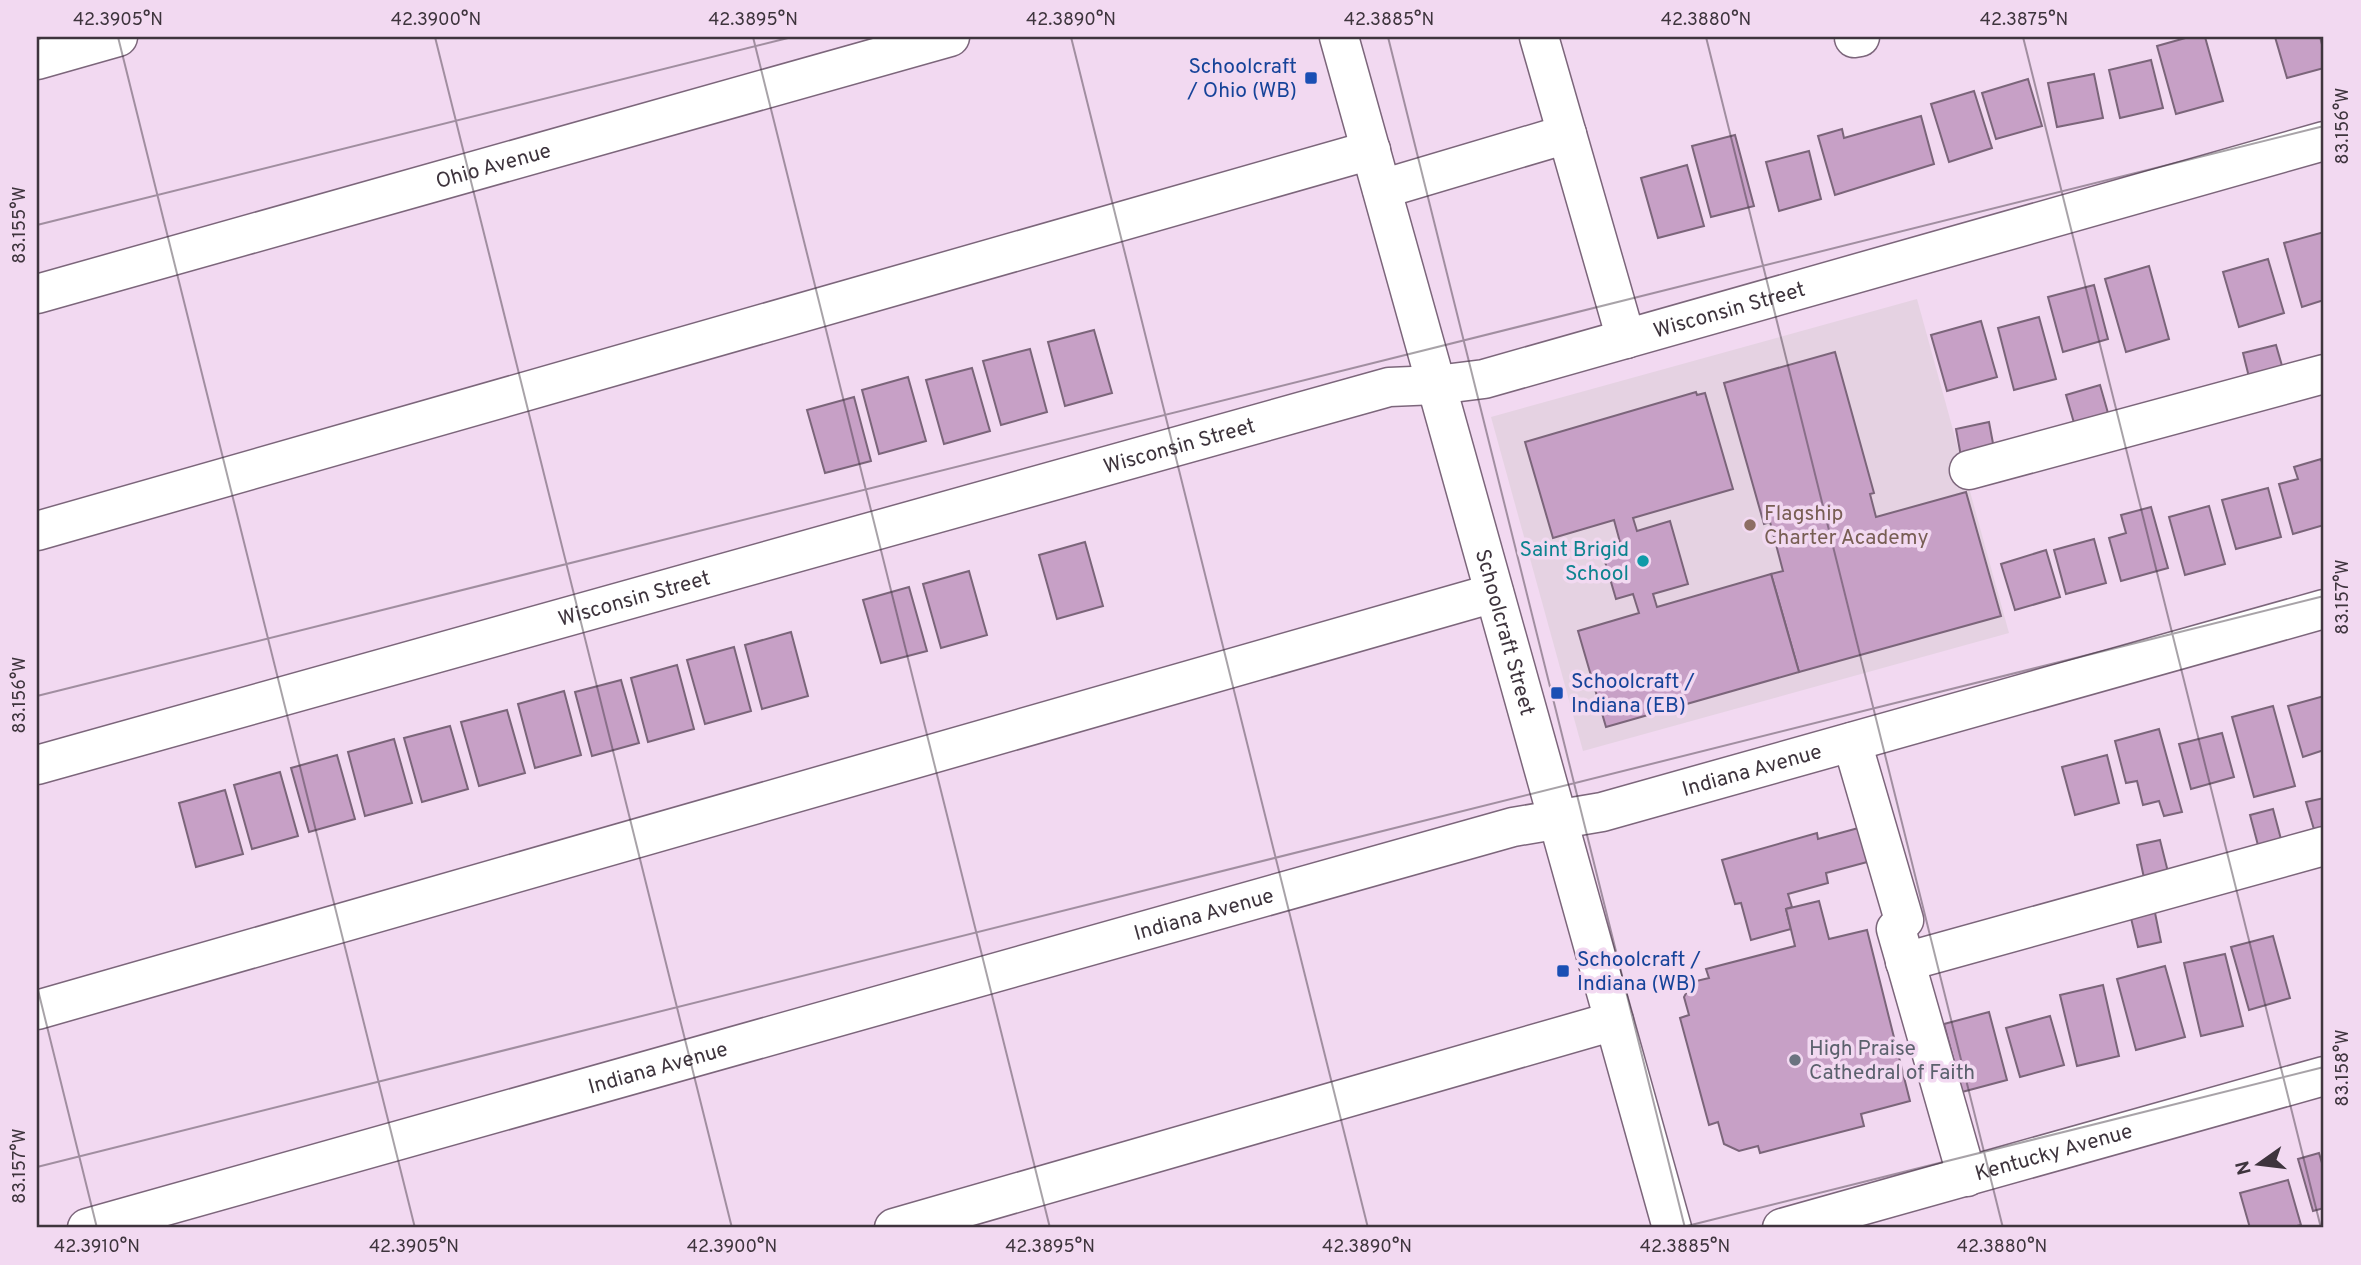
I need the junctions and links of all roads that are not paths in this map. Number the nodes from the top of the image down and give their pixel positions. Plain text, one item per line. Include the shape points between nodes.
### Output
1 (118, 37) edge
2 (950, 37) edge
3 (1339, 37) edge
4 (1539, 37) edge
5 (37, 60) edge
6 (1567, 134) junction
7 (2324, 141) edge
8 (1371, 150) junction
9 (1382, 189) junction
10 (37, 293) edge
11 (1626, 339) junction
12 (2324, 374) edge
13 (1436, 385) junction
14 (1969, 470) dead end
15 (37, 531) edge
16 (1494, 593) junction
17 (2324, 609) edge
18 (1852, 742) junction
19 (37, 765) edge
20 (1557, 819) junction
21 (2324, 846) edge
22 (1905, 962) junction
23 (37, 1010) edge
24 (1614, 1021) junction
25 (2324, 1076) edge
26 (1966, 1177) junction
27 (86, 1228) edge
28 (894, 1228) edge
29 (1672, 1228) edge
30 (1782, 1228) edge

1 - 5 street
2 - 10 street, Ohio Avenue
3 - 8 street, Schoolcraft Street
4 - 6 street
6 - 9 street
6 - 11 street
7 - 11 street, Wisconsin Street
8 - 9 street, Schoolcraft Street
8 - 15 street
9 - 13 street, Schoolcraft Street
11 - 13 street, Wisconsin Street via 1484,379
12 - 14 street
13 - 16 street, Schoolcraft Street
13 - 19 street, Wisconsin Street via 1389,387
16 - 20 street, Schoolcraft Street
16 - 23 street
17 - 18 street, Indiana Avenue
18 - 20 street, Indiana Avenue via 1602,812
18 - 22 street via 1904,920 1896,929
20 - 24 street, Schoolcraft Street
20 - 27 street, Indiana Avenue via 1513,827
21 - 22 street
22 - 26 street
24 - 28 street
24 - 29 street, Schoolcraft Street
25 - 26 street, Kentucky Avenue
26 - 30 street, Kentucky Avenue

